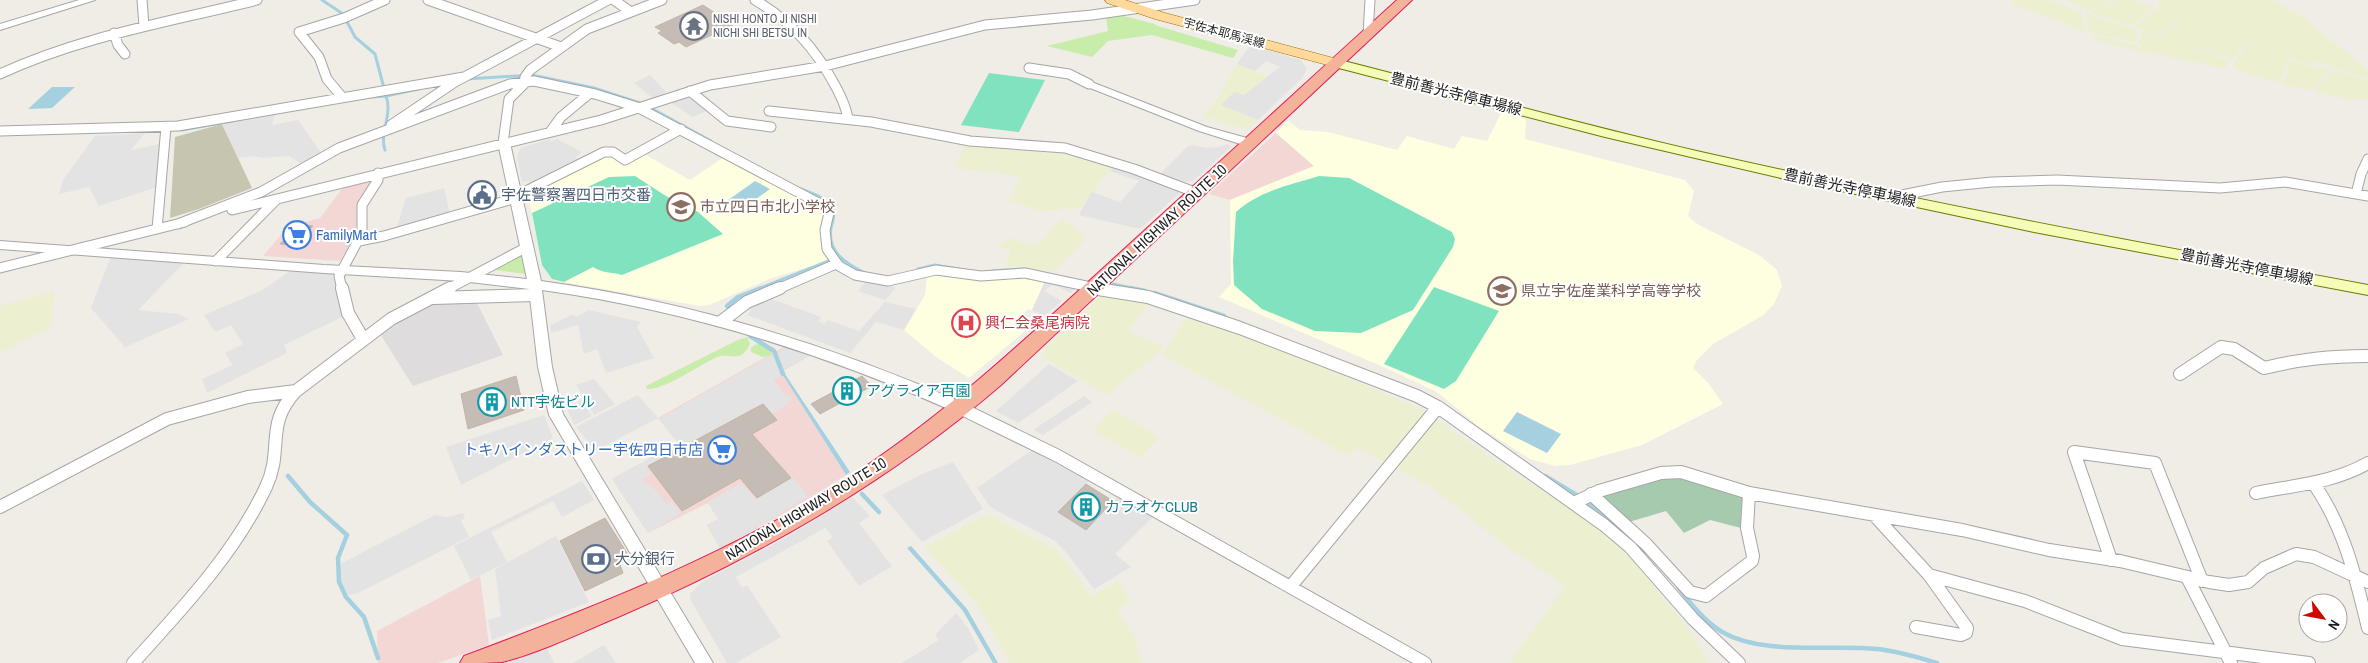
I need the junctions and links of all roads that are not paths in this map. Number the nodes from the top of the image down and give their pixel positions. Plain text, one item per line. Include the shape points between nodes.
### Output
1 (90, 0) edge
2 (142, 0) edge
3 (257, 0) edge
4 (385, 0) edge
5 (428, 0) edge
6 (608, 0) edge
7 (614, 0) edge
8 (662, 0) edge
9 (756, 0) edge
10 (1112, 0) edge
11 (1195, 0) edge
12 (1370, 0) edge
13 (1405, 0) edge
14 (1155, 1) edge
15 (1135, 8) junction
16 (631, 12) junction
17 (144, 26) junction
18 (0, 27) edge
19 (114, 33) junction
20 (1368, 34) junction
21 (536, 37) junction
22 (561, 48) junction
23 (125, 54) dead end
24 (1336, 63) junction
25 (825, 66) junction
26 (1029, 68) dead end
27 (0, 74) edge
28 (464, 77) junction
29 (524, 81) junction
30 (1089, 84) joint
31 (690, 91) junction
32 (590, 93) junction
33 (342, 96) junction
34 (646, 107) junction
35 (768, 112) dead end
36 (848, 119) junction
37 (166, 127) junction
38 (771, 128) dead end
39 (681, 129) junction
40 (0, 131) edge
41 (550, 132) junction
42 (380, 133) junction
43 (503, 143) junction
44 (1250, 143) junction
45 (2368, 159) edge
46 (378, 173) junction
47 (286, 179) junction
48 (1197, 193) junction
49 (2356, 194) junction
50 (2368, 196) edge
51 (516, 197) junction
52 (1892, 197) junction
53 (277, 199) junction
54 (178, 224) junction
55 (157, 229) junction
56 (359, 240) junction
57 (0, 244) edge
58 (527, 246) junction
59 (74, 250) junction
60 (216, 261) junction
61 (836, 264) junction
62 (0, 268) edge
63 (341, 270) junction
64 (469, 277) junction
65 (1094, 288) junction
66 (536, 290) junction
67 (2368, 290) edge
68 (430, 298) junction
69 (722, 321) junction
70 (363, 339) junction
71 (2368, 356) edge
72 (2180, 374) dead end
73 (296, 390) junction
74 (1438, 407) junction
75 (960, 408) junction
76 (2368, 463) edge
77 (2314, 484) junction
78 (1749, 493) junction
79 (2256, 493) dead end
80 (1591, 494) junction
81 (1574, 503) junction
82 (0, 507) edge
83 (1874, 514) junction
84 (2111, 560) junction
85 (1929, 575) junction
86 (2187, 578) junction
87 (2362, 580) edge
88 (2202, 581) junction
89 (1291, 586) junction
90 (660, 589) junction
91 (1916, 627) dead end
92 (2368, 628) edge
93 (2227, 657) edge
94 (133, 663) edge
95 (472, 663) edge
96 (704, 663) edge
97 (1425, 663) edge
98 (1739, 663) edge
99 (2309, 663) edge

1 - 18 street
2 - 17 street
3 - 17 street
4 - 33 street via 344,18 299,32 319,58 327,79
5 - 21 street
6 - 21 street
7 - 16 street
8 - 16 street
9 - 25 street via 796,27
10 - 15 main road, 宇佐本耶馬渓線
11 - 15 street
12 - 20 street
13 - 20 highway, NATIONAL HIGHWAY ROUTE 10
14 - 15 street
15 - 24 main road, 宇佐本耶馬渓線
15 - 25 street via 985,25
16 - 22 street via 592,26
17 - 19 street
19 - 23 street
19 - 27 street via 36,56
20 - 24 highway, NATIONAL HIGHWAY ROUTE 10
21 - 22 street
21 - 28 street
22 - 29 street via 530,70
24 - 44 highway, NATIONAL HIGHWAY ROUTE 10
24 - 52 main road, 豊前善光寺停車場線 via 1699,155
25 - 31 street via 718,83
25 - 36 street
26 - 30 street via 1068,74
28 - 33 street
28 - 42 street
29 - 32 street
29 - 42 street
29 - 43 street via 509,101
30 - 44 street via 1203,129
31 - 34 street
31 - 38 street via 727,121
32 - 34 street
32 - 41 street via 561,117
33 - 37 street via 210,122
34 - 39 street
34 - 41 street
35 - 36 street
36 - 48 street via 970,140 1065,148 1134,168
37 - 40 street
37 - 55 street
39 - 51 street via 625,160 613,152 604,152
39 - 61 street via 732,159 826,206 829,213 825,240
41 - 43 street
42 - 47 street via 332,152
43 - 46 street
43 - 51 street
44 - 48 highway, NATIONAL HIGHWAY ROUTE 10
45 - 49 street
46 - 53 street
46 - 56 street via 378,180 362,205 363,230
47 - 53 street
47 - 54 street via 250,197
48 - 65 highway, NATIONAL HIGHWAY ROUTE 10
49 - 50 street
49 - 52 street via 2284,182 2232,188 2084,179 2018,180 1918,189
51 - 56 street via 379,238
51 - 58 street
52 - 67 main road, 豊前善光寺停車場線
53 - 54 street
53 - 60 street
54 - 55 street
55 - 59 street
56 - 63 street
57 - 59 street
58 - 64 street
58 - 66 street
59 - 60 street
59 - 62 street
60 - 63 street
61 - 65 street via 848,272 879,281 894,281 936,270 981,276 1014,272
61 - 69 street via 747,302
63 - 64 street
63 - 70 street via 341,289 348,314
64 - 66 street
64 - 68 street
65 - 74 street via 1148,297 1193,311 1417,396
65 - 75 highway, NATIONAL HIGHWAY ROUTE 10
66 - 68 street
66 - 69 street via 612,298
66 - 90 street via 545,367 556,415
68 - 70 street
69 - 75 street via 800,344
70 - 73 street
71 - 72 street via 2325,356 2264,368 2234,349 2221,347
73 - 82 street via 248,397 168,419
73 - 94 street via 278,412 274,468 260,498 209,576
74 - 81 street
74 - 89 street
75 - 89 street via 1058,456
75 - 90 highway, NATIONAL HIGHWAY ROUTE 10 via 922,438 828,500 745,547
76 - 77 street via 2358,470
77 - 79 street
77 - 87 street via 2322,494
78 - 80 street via 1681,472 1671,472
78 - 80 street via 1747,528 1752,561 1706,596 1690,592 1646,544
78 - 83 street
80 - 81 street
81 - 98 street via 1630,547 1693,619
83 - 84 street
83 - 85 street
84 - 86 street
84 - 88 street via 2074,452 2155,463
85 - 91 street via 1967,628 1966,633 1961,635
85 - 93 street via 2025,601 2122,639
86 - 88 street
86 - 93 street
87 - 88 street via 2314,557 2296,554 2264,568 2248,582 2229,585
87 - 92 street
89 - 97 street
90 - 95 highway, NATIONAL HIGHWAY ROUTE 10
90 - 96 street
93 - 99 street

